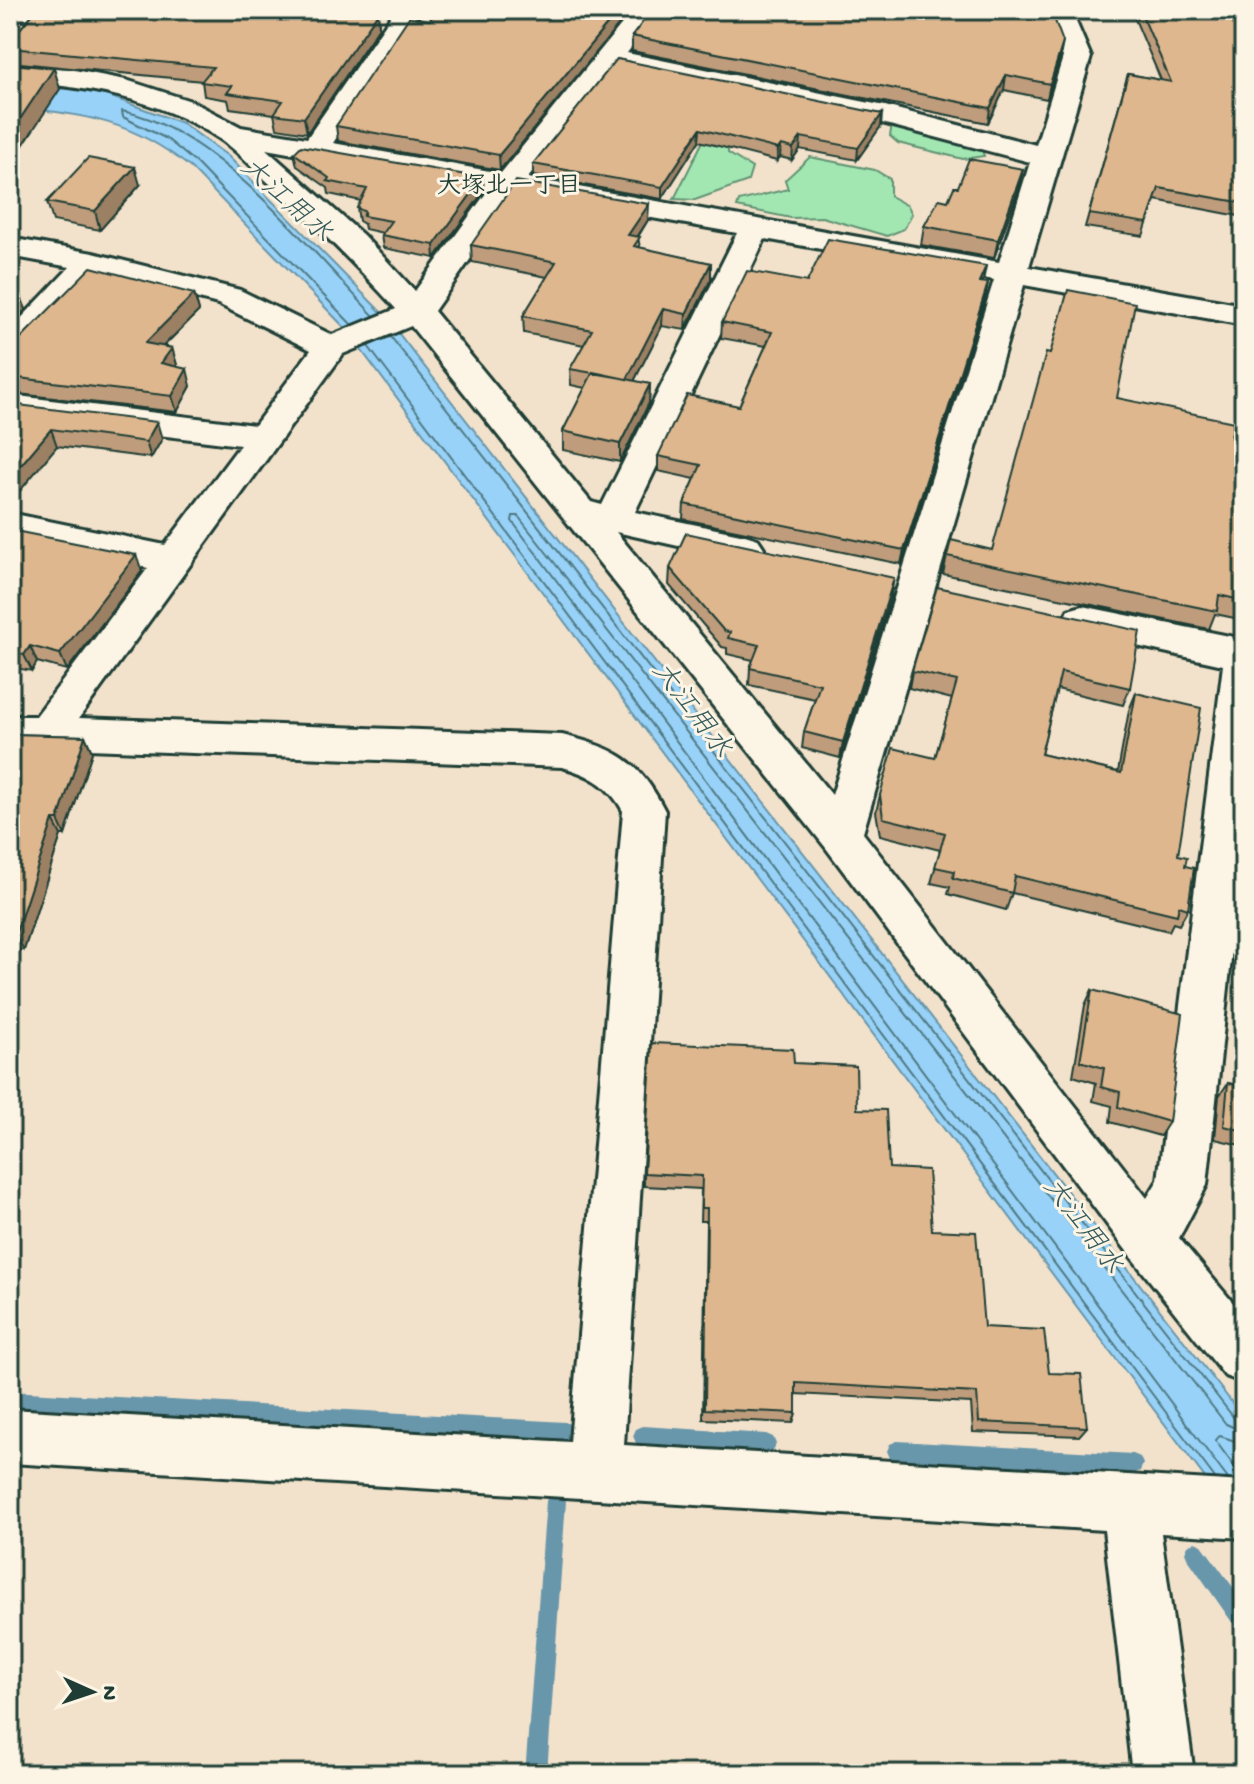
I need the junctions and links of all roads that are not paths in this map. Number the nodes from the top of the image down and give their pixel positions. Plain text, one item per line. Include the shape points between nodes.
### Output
1 (408, 10) edge
2 (647, 10) edge
3 (1058, 10) edge
4 (115, 11) edge
5 (10, 12) edge
6 (609, 57) junction
7 (10, 73) edge
8 (233, 134) junction
9 (315, 148) junction
10 (1046, 157) junction
11 (510, 181) junction
12 (756, 226) junction
13 (10, 247) edge
14 (93, 262) junction
15 (1011, 273) junction
16 (1244, 315) edge
17 (407, 316) junction
18 (337, 345) junction
19 (10, 350) edge
20 (10, 406) edge
21 (264, 437) junction
22 (596, 516) junction
23 (10, 526) edge
24 (780, 555) edge
25 (173, 560) junction
26 (1041, 611) edge
27 (1244, 654) edge
28 (28, 732) edge
29 (841, 836) junction
30 (1150, 1241) junction
31 (1244, 1357) edge
32 (10, 1436) edge
33 (595, 1472) junction
34 (1129, 1503) junction
35 (1226, 1509) edge
36 (1163, 1774) edge

1 - 9 street
2 - 6 street
3 - 10 street via 1077,57
4 - 5 street
6 - 10 street via 843,106
6 - 11 street
7 - 8 street via 122,85 202,114
8 - 9 street
8 - 17 street via 352,242
9 - 11 street
10 - 15 street
11 - 12 street
11 - 17 street
12 - 15 street
12 - 22 street
13 - 14 street
14 - 18 street via 229,297
14 - 19 street
15 - 16 street
15 - 29 street
17 - 18 street
17 - 22 street
18 - 21 street
20 - 21 street
21 - 25 street
22 - 24 street
22 - 29 street
23 - 25 street
25 - 28 street
26 - 27 street
27 - 30 street via 1182,1185
28 - 33 street via 562,751 603,761 633,788 644,811
29 - 30 street
30 - 31 street
32 - 33 street
33 - 34 street
34 - 35 street
34 - 36 street

